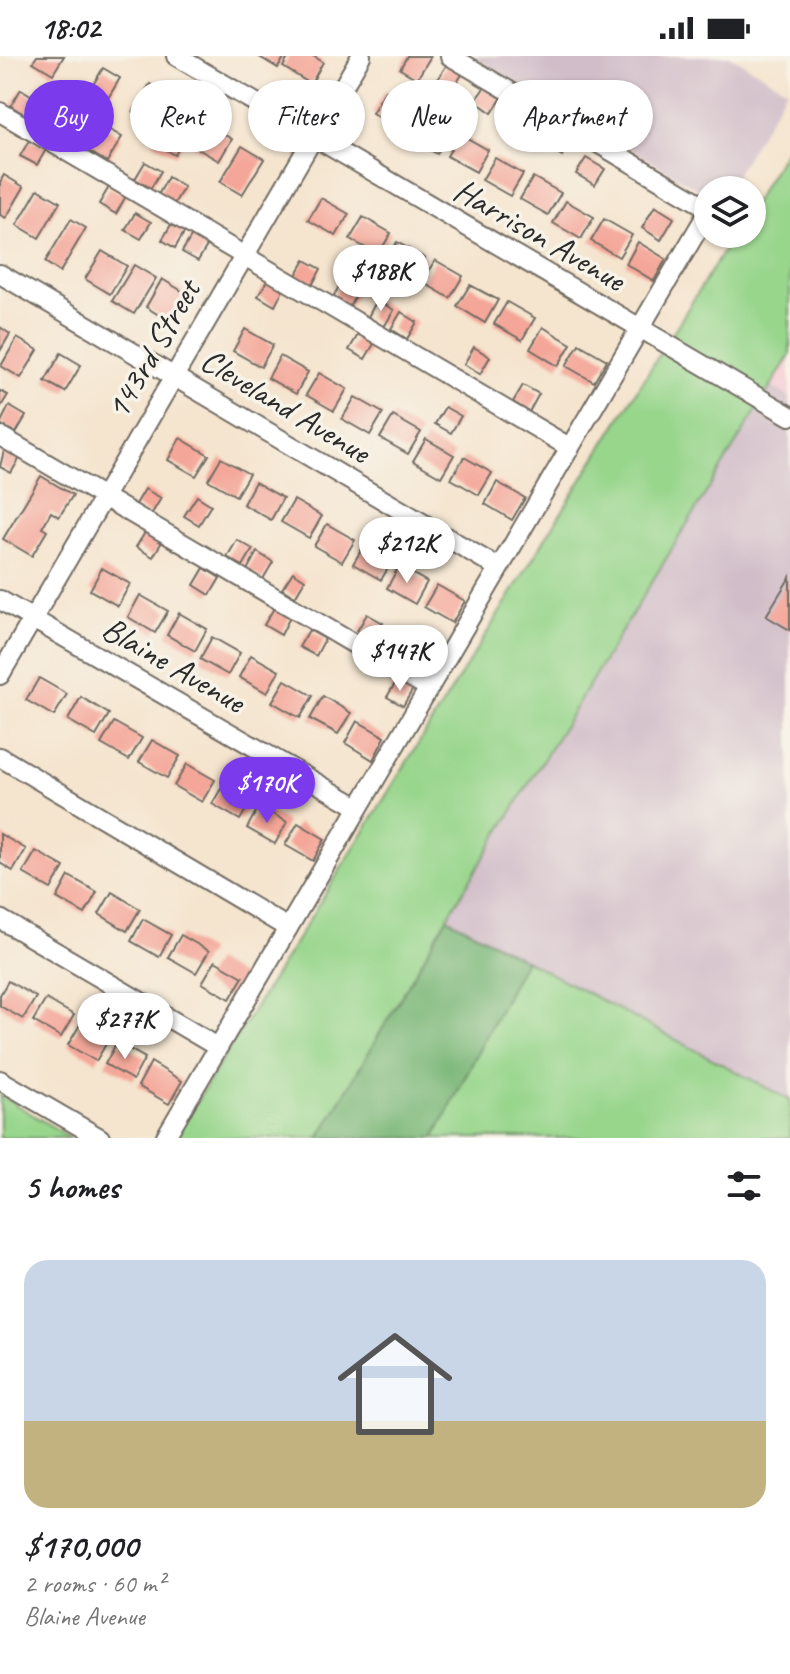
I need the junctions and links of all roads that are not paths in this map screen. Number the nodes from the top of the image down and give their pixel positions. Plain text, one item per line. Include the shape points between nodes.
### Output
1 (176, 56) edge
2 (361, 56) edge
3 (450, 56) edge
4 (347, 80) edge
5 (248, 99) edge
6 (0, 112) edge
7 (306, 152) edge
8 (336, 152) edge
9 (694, 202) edge
10 (694, 234) edge
11 (243, 258) junction
12 (0, 274) edge
13 (639, 328) junction
14 (173, 375) junction
15 (790, 416) edge
16 (0, 436) edge
17 (569, 447) junction
18 (103, 498) junction
19 (497, 567) junction
20 (0, 600) edge
21 (33, 620) junction
22 (0, 675) edge
23 (429, 688) junction
24 (0, 757) edge
25 (358, 807) junction
26 (0, 919) edge
27 (288, 928) junction
28 (216, 1046) junction
29 (0, 1080) edge
30 (100, 1138) edge
31 (165, 1138) edge

1 - 5 street, Harrison Avenue
2 - 4 street, 143rd Street
3 - 9 street
6 - 11 street
7 - 11 street, 143rd Street
8 - 13 street, Harrison Avenue
10 - 13 street
11 - 14 street, 143rd Street
11 - 17 street
12 - 14 street, Cleveland Avenue
13 - 15 street, Harrison Avenue
13 - 17 street
14 - 18 street, 143rd Street
14 - 19 street, Cleveland Avenue
16 - 18 street
17 - 19 street
18 - 21 street, 143rd Street
18 - 23 street
19 - 23 street
20 - 21 street, Blaine Avenue
21 - 22 street, 143rd Street
21 - 25 street, Blaine Avenue
23 - 25 street
24 - 27 street
25 - 27 street
26 - 28 street
27 - 28 street
28 - 31 street
29 - 30 street

